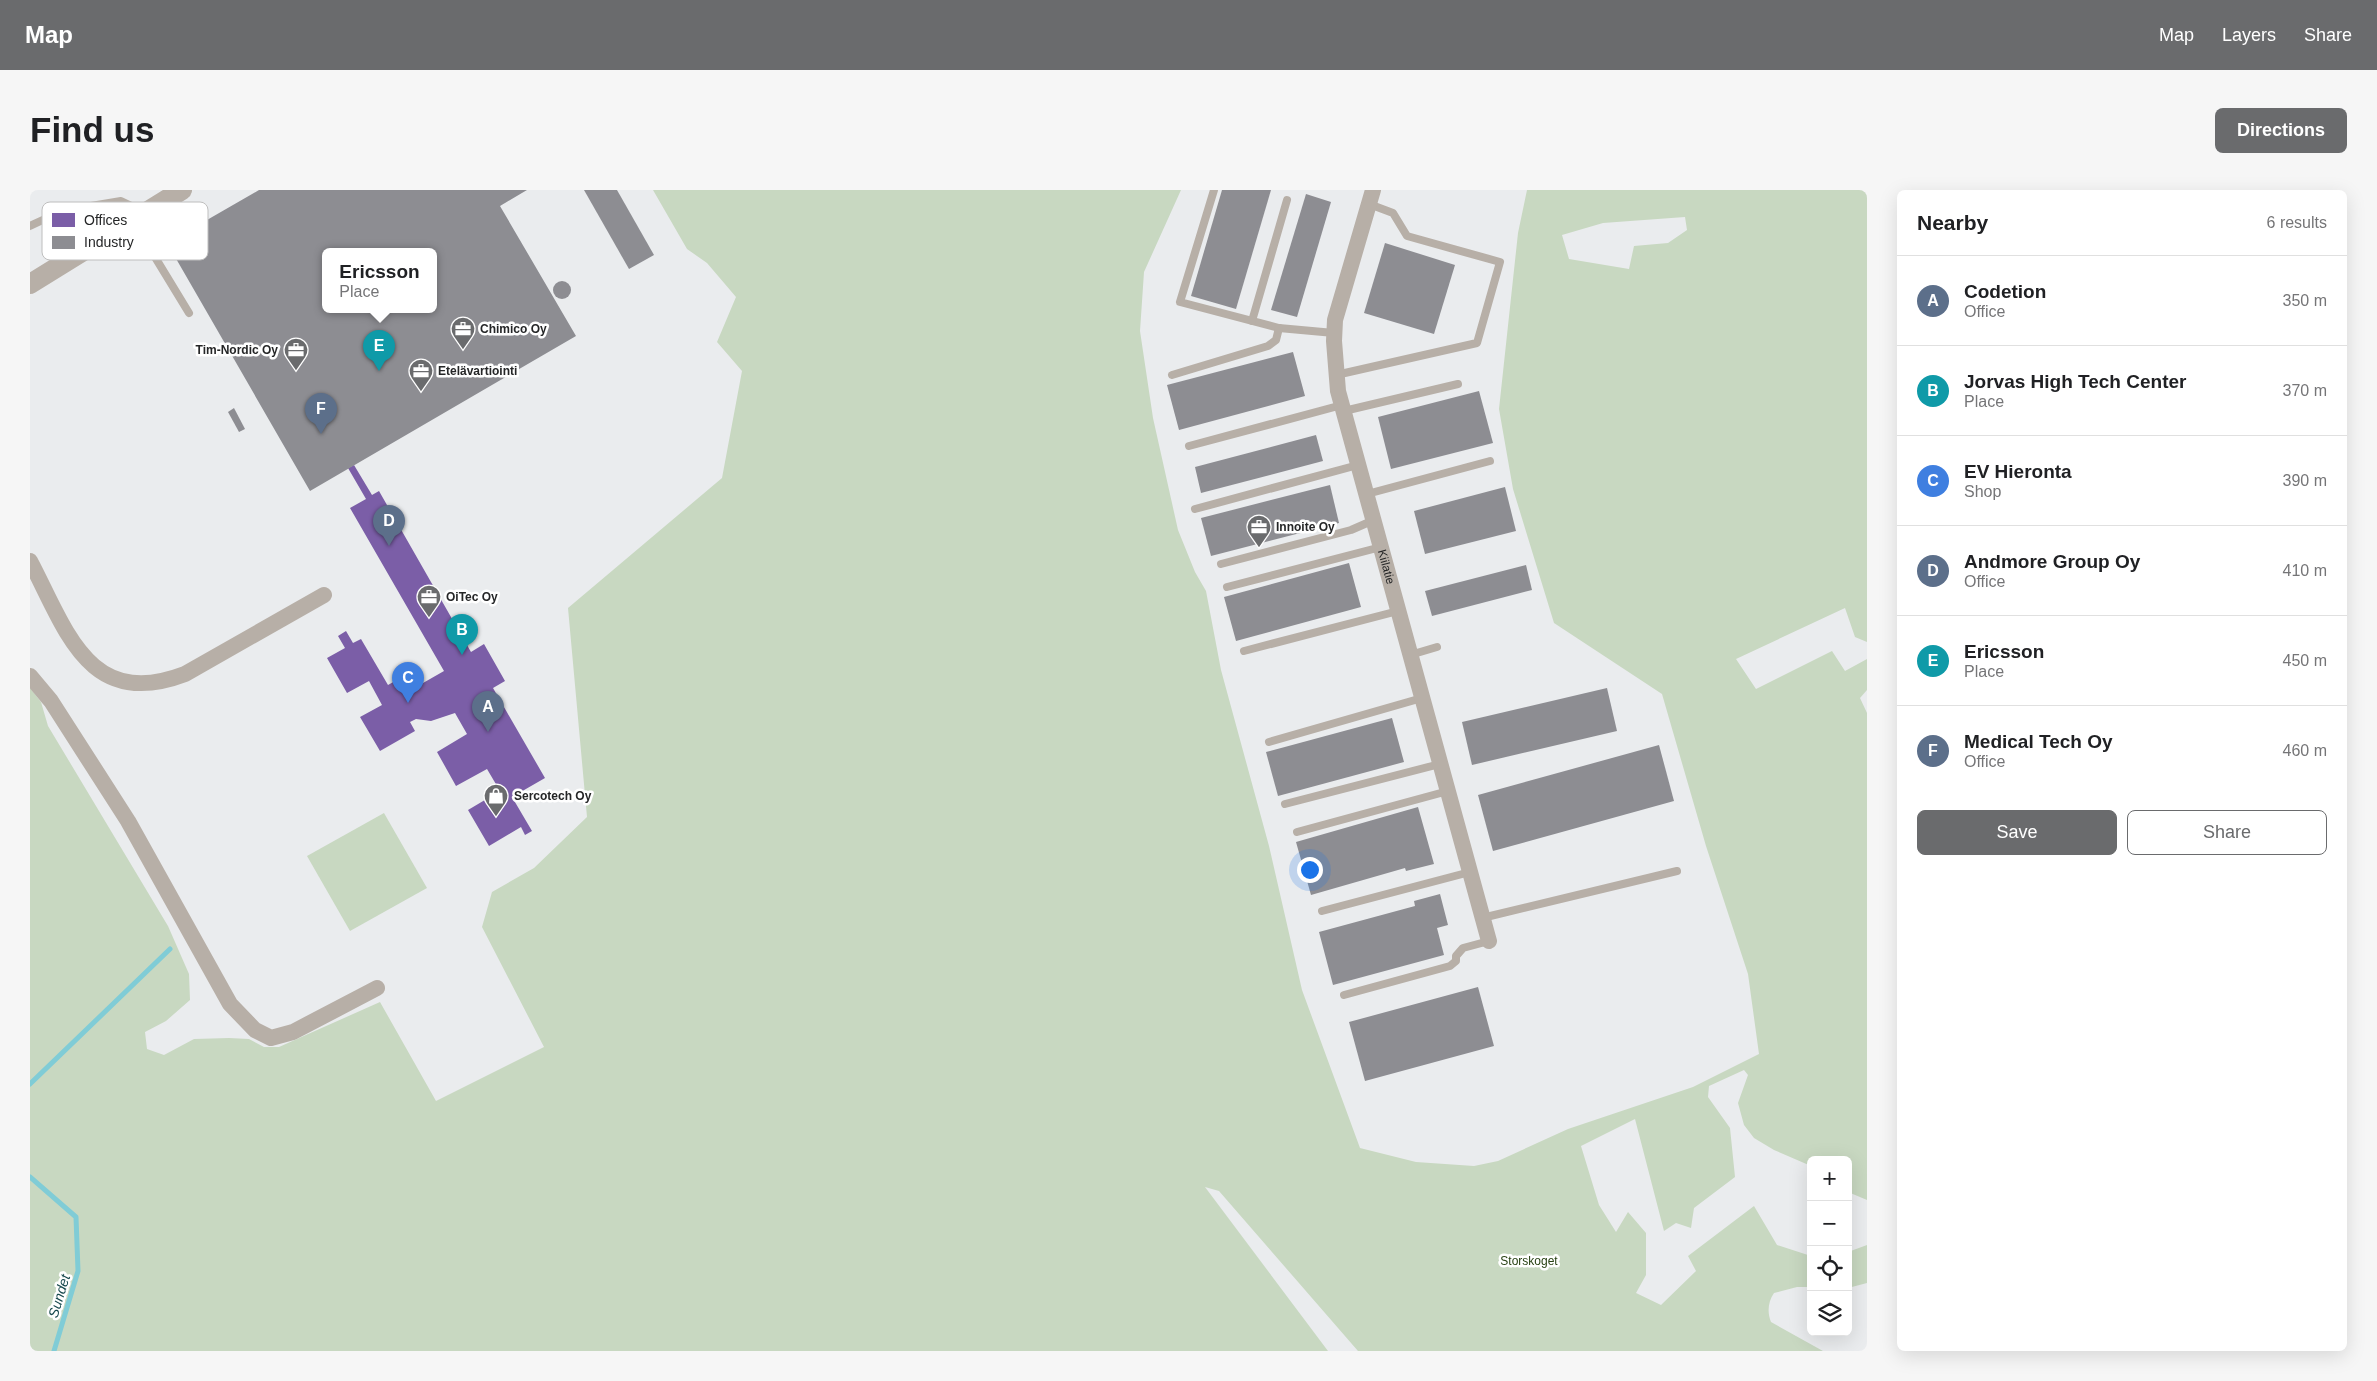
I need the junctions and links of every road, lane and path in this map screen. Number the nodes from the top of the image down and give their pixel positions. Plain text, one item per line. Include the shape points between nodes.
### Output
1 (182, 190) edge
2 (1214, 190) edge
3 (1371, 197) edge
4 (1288, 200) dead end
5 (162, 202) edge
6 (42, 220) edge
7 (30, 226) edge
8 (68, 260) edge
9 (161, 260) edge
10 (30, 284) edge
11 (189, 313) dead end
12 (1252, 321) junction
13 (1279, 328) junction
14 (1334, 333) junction
15 (1172, 375) dead end
16 (1336, 375) junction
17 (1458, 384) dead end
18 (1343, 408) junction
19 (1189, 446) dead end
20 (1490, 461) dead end
21 (1358, 465) junction
22 (1367, 494) junction
23 (1195, 509) dead end
24 (1374, 520) junction
25 (1381, 547) junction
26 (30, 561) edge
27 (1221, 564) dead end
28 (1227, 587) dead end
29 (324, 595) dead end
30 (1398, 612) junction
31 (1437, 648) dead end
32 (1244, 651) dead end
33 (1410, 655) junction
34 (33, 682) edge
35 (1422, 698) junction
36 (1269, 742) dead end
37 (1440, 764) junction
38 (1448, 791) junction
39 (1286, 804) dead end
40 (1297, 832) dead end
41 (1676, 871) dead end
42 (1470, 872) junction
43 (1322, 911) dead end
44 (1482, 918) junction
45 (1489, 941) joint
46 (377, 988) dead end
47 (1344, 995) dead end

1 - 5 street
2 - 12 lane via 1180,302
3 - 14 street, Kiilatie
3 - 16 lane via 1393,213 1407,236 1500,262 1477,343
4 - 12 lane
6 - 7 lane
8 - 10 street
9 - 11 lane
12 - 13 lane
13 - 14 lane
13 - 15 lane via 1276,340 1268,346
14 - 16 street, Kiilatie
16 - 18 street, Kiilatie
17 - 18 lane
18 - 19 lane
18 - 21 street, Kiilatie
20 - 22 lane
21 - 22 street, Kiilatie
21 - 23 lane
22 - 24 street, Kiilatie
24 - 25 street, Kiilatie
24 - 27 lane via 1351,530
25 - 28 lane
25 - 30 street, Kiilatie
26 - 29 street via 79,652 104,673 136,684 163,682 185,674
30 - 32 lane
30 - 33 street, Kiilatie
31 - 33 lane
33 - 35 street, Kiilatie
34 - 46 street via 77,739 128,821 230,1004 255,1030 271,1038 293,1032
35 - 36 lane
35 - 37 street, Kiilatie
37 - 38 street, Kiilatie
37 - 39 lane
38 - 40 lane
38 - 42 street, Kiilatie
41 - 44 lane
42 - 43 lane
42 - 44 street, Kiilatie
44 - 45 street, Kiilatie
45 - 47 lane via 1463,948 1450,966

